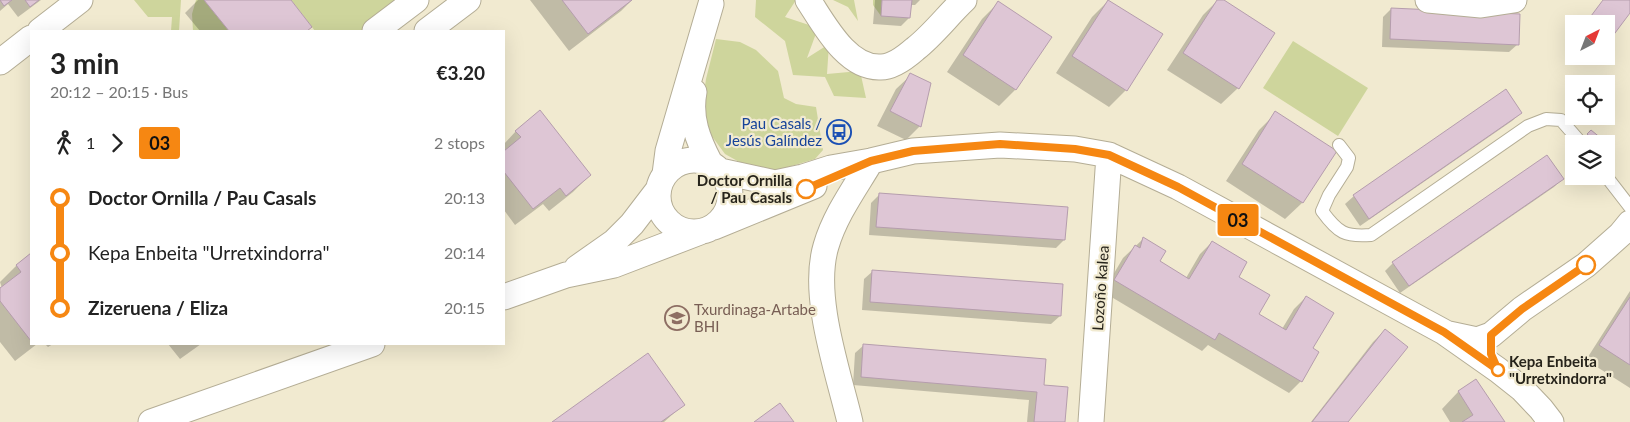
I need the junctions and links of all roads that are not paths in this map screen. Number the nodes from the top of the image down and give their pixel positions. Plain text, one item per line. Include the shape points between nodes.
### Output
1 (80, 0) edge
2 (416, 0) edge
3 (468, 0) edge
4 (808, 0) edge
5 (964, 0) edge
6 (1428, 0) edge
7 (1514, 0) edge
8 (711, 2) edge
9 (41, 30) edge
10 (376, 30) edge
11 (428, 30) edge
12 (30, 39) edge
13 (0, 62) edge
14 (1574, 135) edge
15 (1339, 144) dead end
16 (1109, 155) junction
17 (871, 161) junction
18 (715, 167) junction
19 (662, 182) junction
20 (1613, 185) edge
21 (1630, 206) edge
22 (1630, 224) edge
23 (707, 229) junction
24 (566, 275) junction
25 (505, 297) edge
26 (1444, 332) junction
27 (1491, 335) junction
28 (366, 345) edge
29 (328, 351) edge
30 (1498, 370) junction
31 (152, 422) edge
32 (850, 422) edge
33 (1091, 422) edge
34 (1551, 422) edge

1 - 9 street
2 - 10 street
3 - 11 street
4 - 5 street via 834,39 851,57 882,68 916,48
6 - 7 street via 1481,5
8 - 18 street via 692,100 693,122 700,144
8 - 19 street
12 - 13 street
14 - 15 lane via 1561,120 1546,119 1533,124 1371,235 1352,236 1332,225 1322,211 1347,167 1349,158
16 - 17 street via 1075,149 1000,144 913,151
16 - 26 street via 1178,187
16 - 33 street, Lozoño kalea
17 - 18 street via 775,183
17 - 23 street
17 - 32 street via 840,212 826,245 821,273 823,307
18 - 19 street via 694,159 685,161 671,168
18 - 23 street via 729,184 730,200 725,215
19 - 23 street via 658,199 660,209 672,225 690,232
19 - 24 street via 632,224 614,242
20 - 21 lane
22 - 27 street via 1586,265 1522,309
23 - 24 street via 614,265
24 - 25 street
26 - 27 street via 1477,340
26 - 30 street
27 - 30 street via 1491,354
28 - 29 street
29 - 31 street
30 - 34 street via 1522,390

